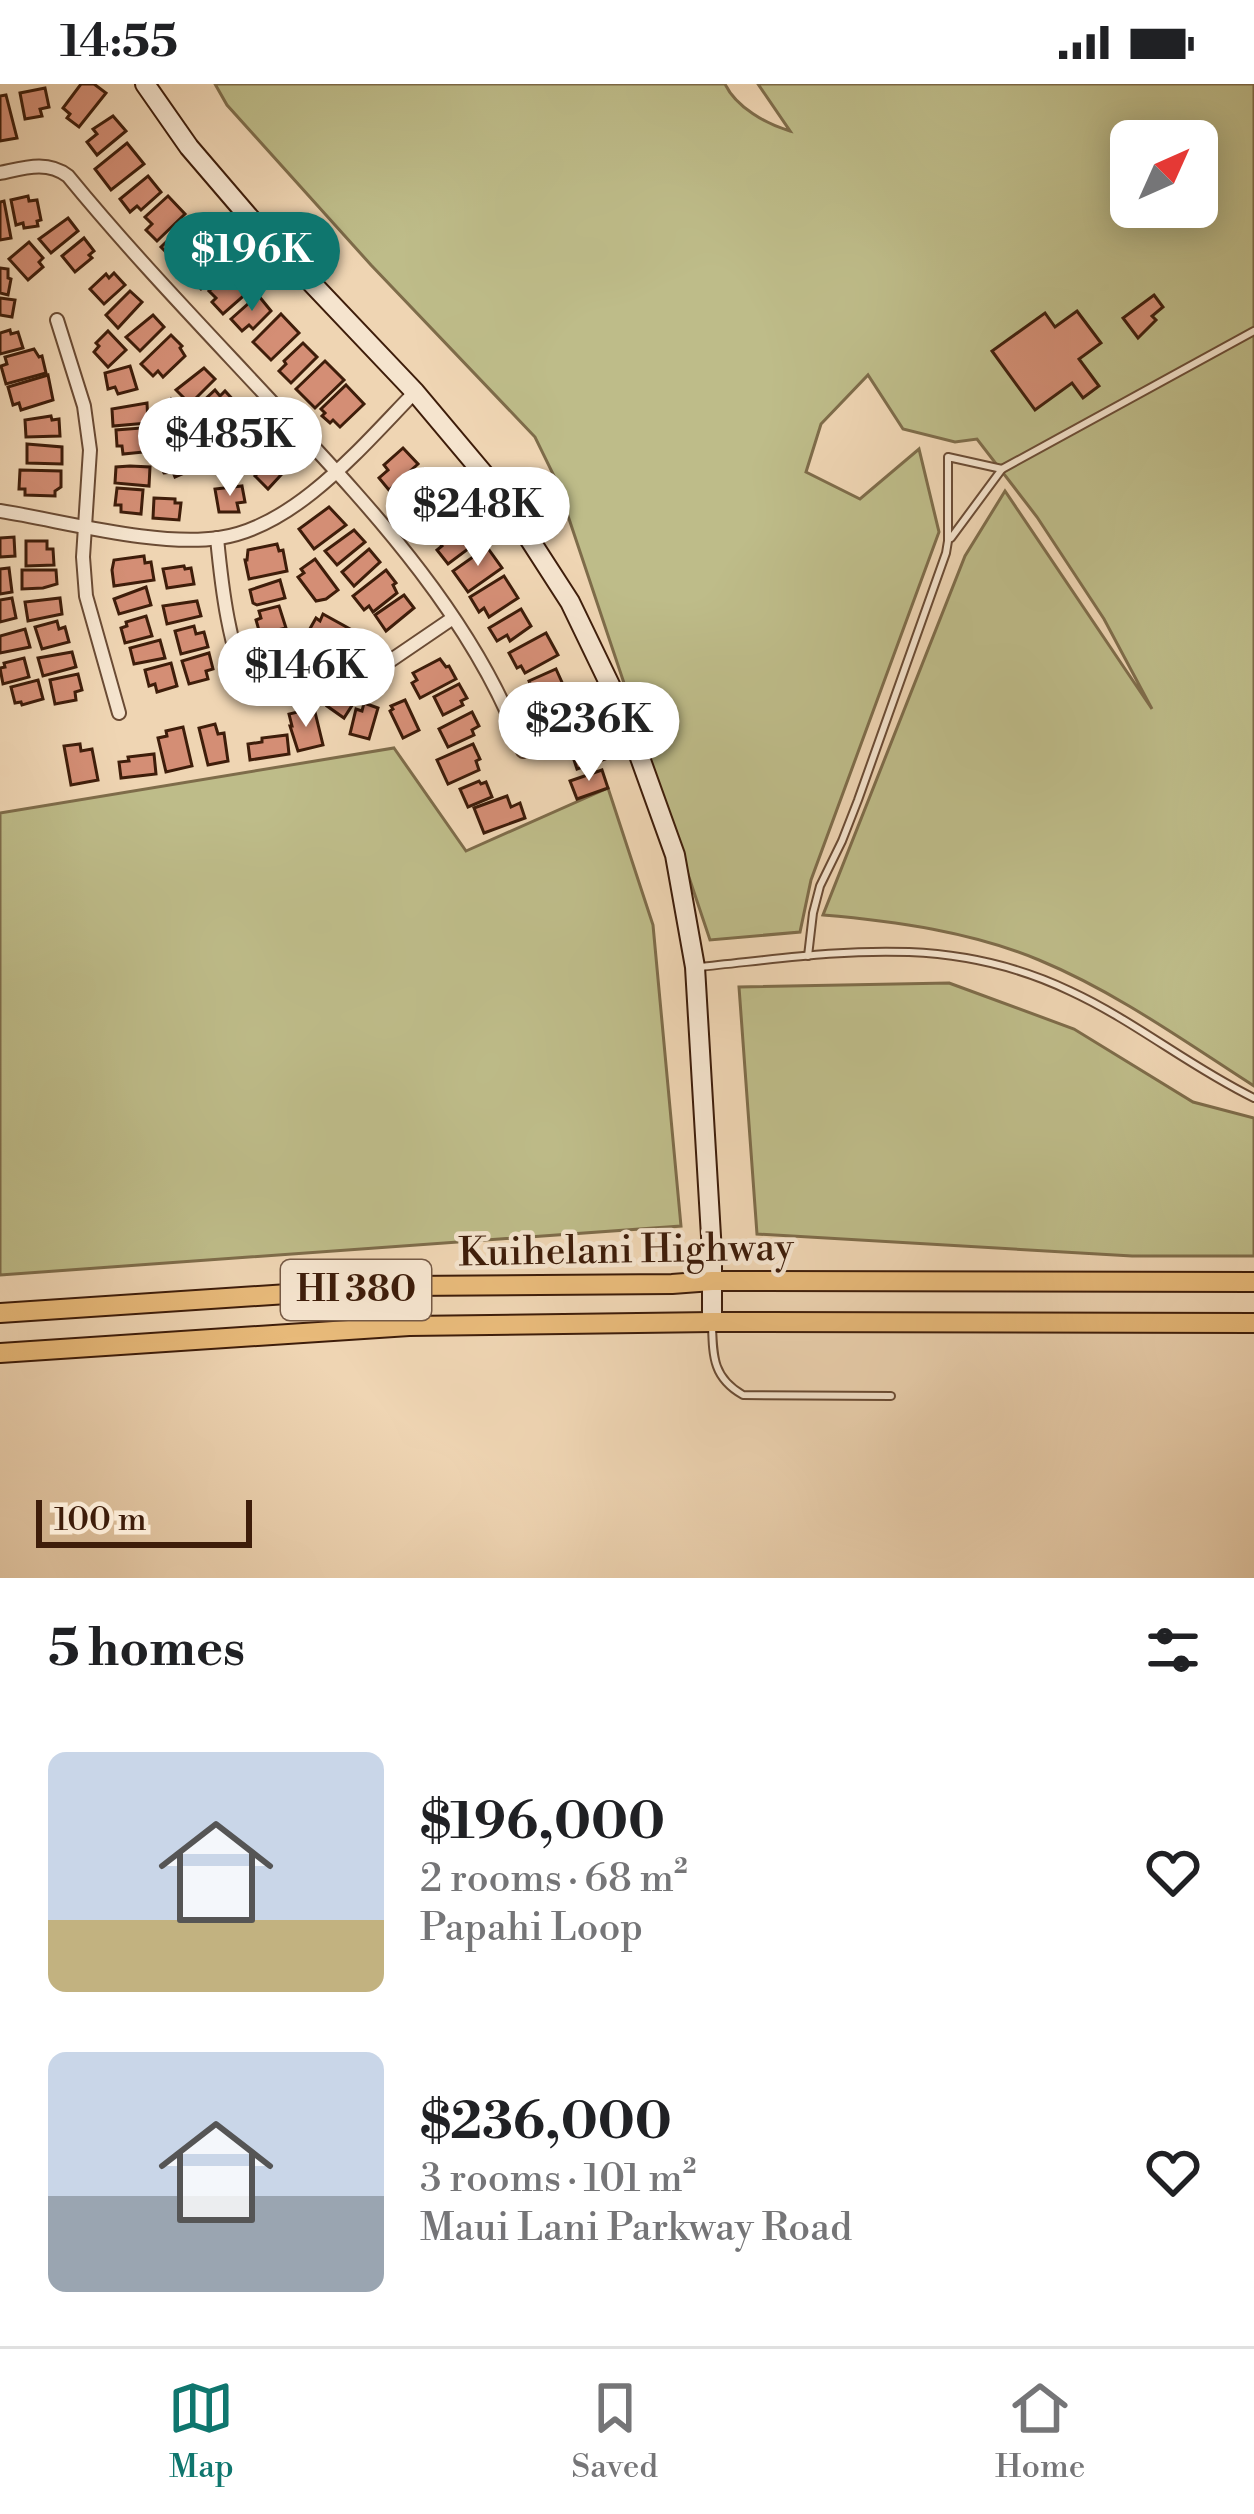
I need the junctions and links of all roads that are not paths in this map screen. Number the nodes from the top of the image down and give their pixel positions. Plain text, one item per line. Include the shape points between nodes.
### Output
1 (145, 84) edge
2 (0, 173) edge
3 (57, 320) dead end
4 (1254, 331) edge
5 (415, 392) junction
6 (1002, 469) junction
7 (336, 470) junction
8 (0, 511) edge
9 (85, 526) junction
10 (217, 538) junction
11 (949, 541) junction
12 (453, 618) junction
13 (384, 665) dead end
14 (251, 694) dead end
15 (119, 713) dead end
16 (523, 751) dead end
17 (808, 956) junction
18 (695, 968) junction
19 (1254, 1098) edge
20 (712, 1281) junction
21 (1254, 1282) edge
22 (0, 1313) edge
23 (712, 1322) junction
24 (1254, 1323) edge
25 (0, 1353) edge
26 (891, 1396) dead end

1 - 5 main road via 249,218
2 - 7 street via 48,166 68,176
3 - 9 street via 90,450
4 - 6 lane
5 - 7 street
5 - 18 main road via 532,541 626,716 675,855
6 - 11 lane
6 - 11 lane via 948,457
7 - 10 street via 272,519
7 - 12 street
8 - 9 street
9 - 10 street
9 - 15 street via 86,596
10 - 14 street
11 - 17 lane via 820,886
12 - 13 street
12 - 16 street
17 - 18 lane
17 - 19 lane via 928,951 1022,971 1100,1006
18 - 20 main road
20 - 21 main road, Kuihelani Highway / HI 380
20 - 22 main road, Kuihelani Highway / HI 380 via 407,1286
20 - 23 main road
23 - 24 main road, Kuihelani Highway / HI 380
23 - 25 main road, Kuihelani Highway / HI 380 via 409,1326
23 - 26 lane via 721,1377 743,1395

